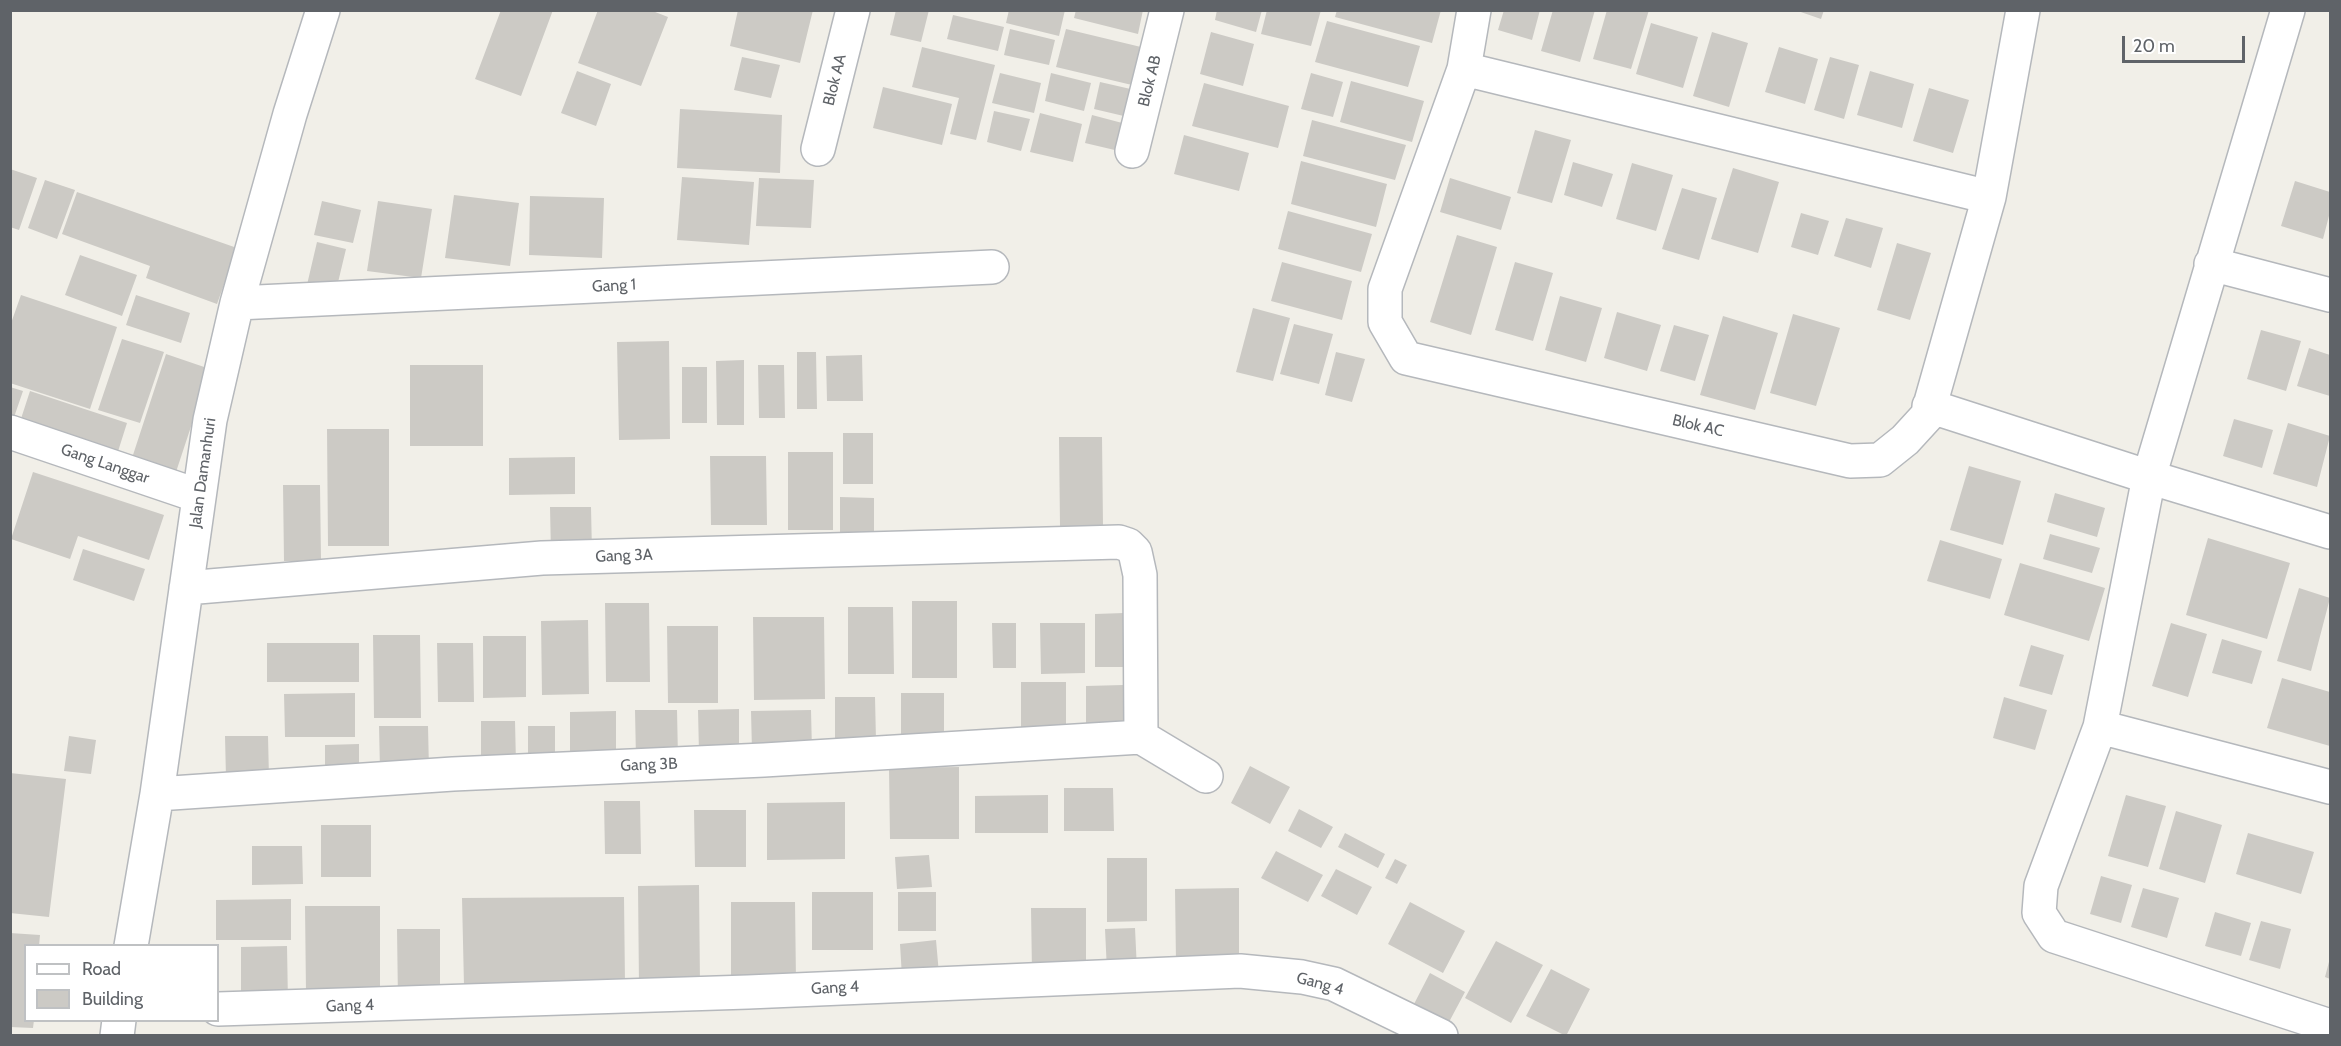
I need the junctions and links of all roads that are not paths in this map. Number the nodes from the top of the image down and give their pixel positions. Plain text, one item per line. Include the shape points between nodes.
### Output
1 (323, 10) edge
2 (853, 10) edge
3 (1167, 10) edge
4 (1474, 10) edge
5 (2023, 10) edge
6 (2288, 10) edge
7 (1464, 69) junction
8 (818, 149) dead end
9 (1132, 151) dead end
10 (1989, 197) junction
11 (2211, 264) junction
12 (992, 267) dead end
13 (2331, 295) edge
14 (237, 303) junction
15 (1929, 406) junction
16 (10, 432) edge
17 (2149, 477) junction
18 (199, 496) junction
19 (2331, 531) edge
20 (186, 588) junction
21 (2100, 727) junction
22 (1141, 737) junction
23 (1206, 776) dead end
24 (2331, 787) edge
25 (157, 794) junction
26 (131, 944) edge
27 (219, 1009) edge
28 (2331, 1026) edge
29 (1441, 1035) edge

1 - 14 street, Jalan Damanhuri
2 - 8 street, Blok AA
3 - 9 street, Blok AB
4 - 7 street, Blok AC
5 - 10 street, Blok AC
6 - 11 street
7 - 10 street
7 - 15 street, Blok AC via 1384,289 1384,322 1406,358 1850,461 1880,460 1920,424
10 - 15 street, Blok AC
11 - 13 street
11 - 17 street
12 - 14 street, Gang 1
14 - 18 street, Jalan Damanhuri via 210,420
15 - 17 street
16 - 18 street, Gang Langgar
17 - 19 street
17 - 21 street
18 - 20 street, Jalan Damanhuri
20 - 22 street, Gang 3A via 542,558 1119,542 1128,545 1138,559
20 - 25 street, Jalan Damanhuri
21 - 24 street
21 - 28 street via 2041,886 2039,913 2054,936
22 - 23 street
22 - 25 street, Gang 3B
25 - 26 street, Jalan Damanhuri
27 - 29 street, Gang 4 via 1240,971 1334,984

